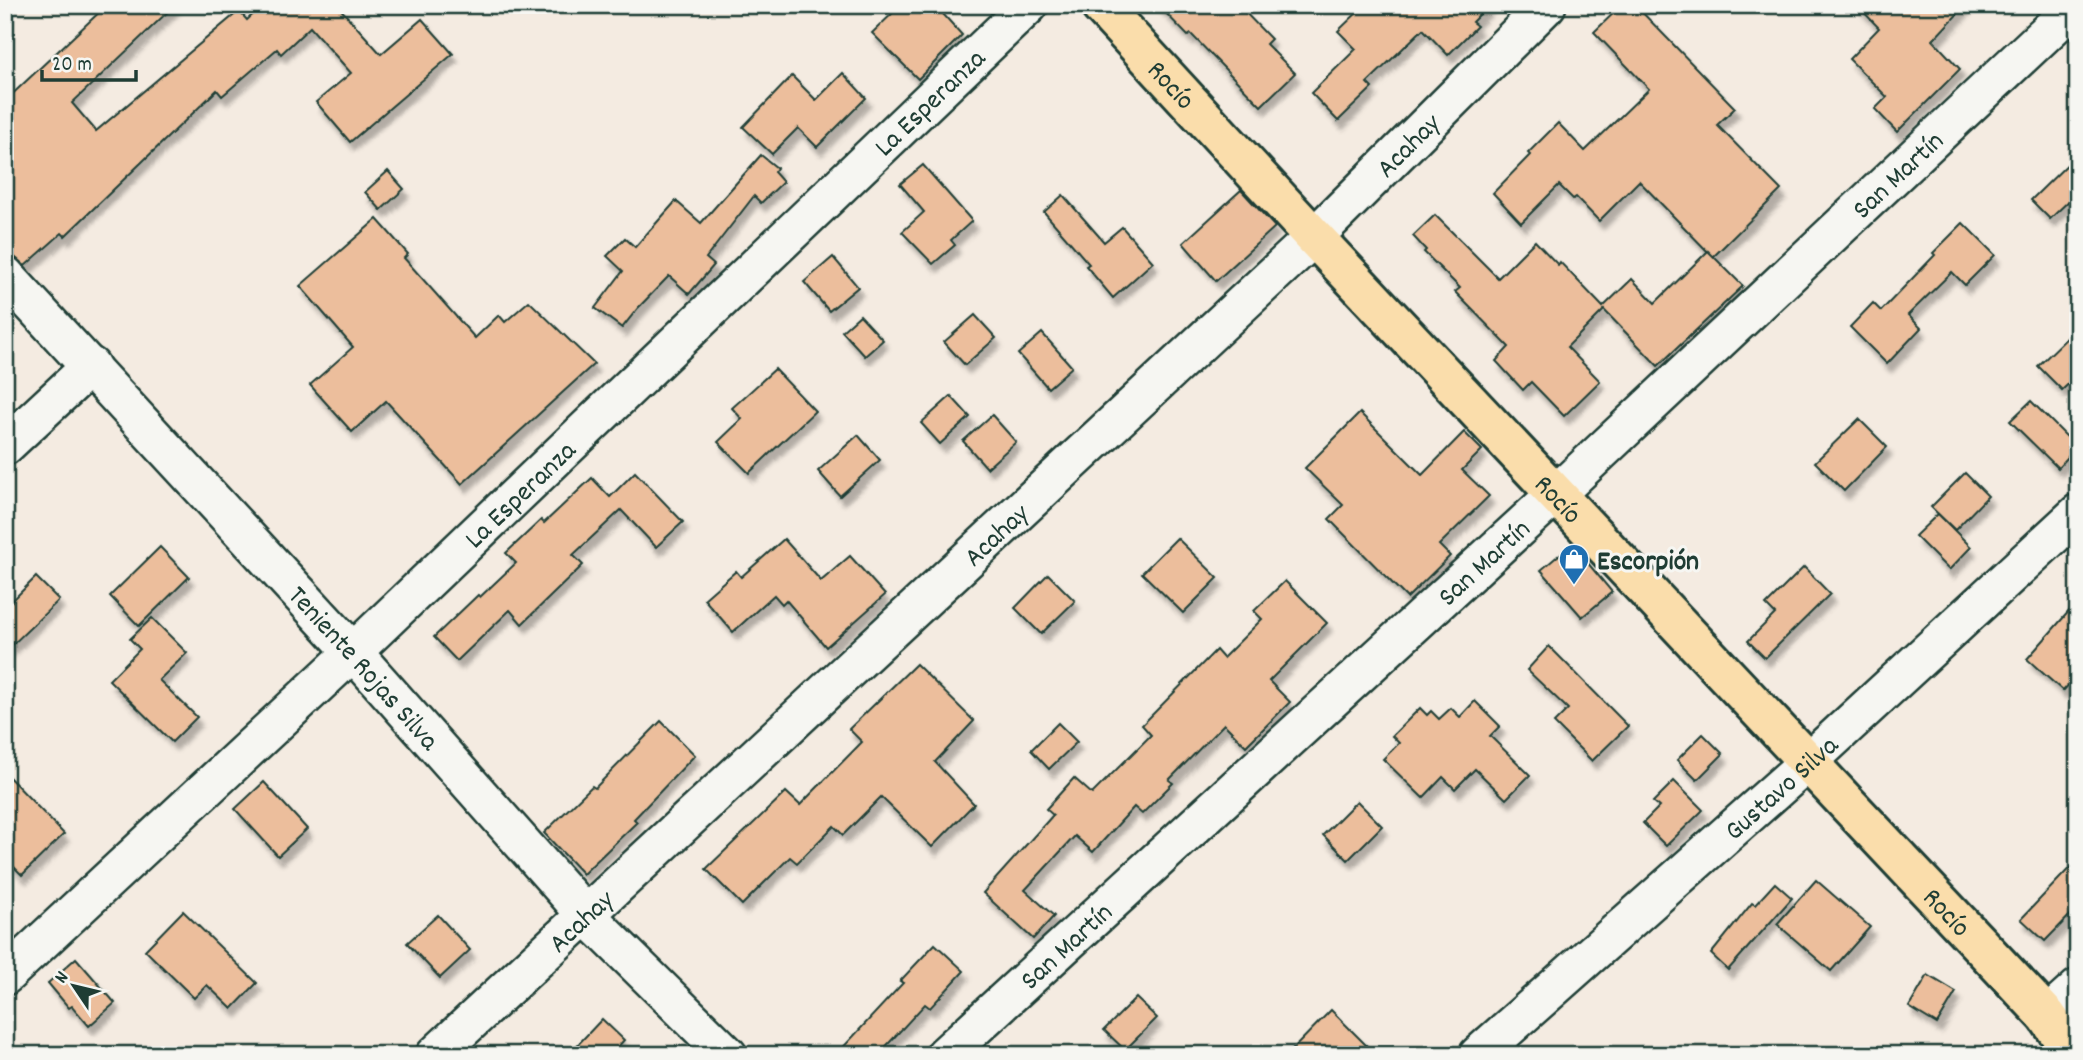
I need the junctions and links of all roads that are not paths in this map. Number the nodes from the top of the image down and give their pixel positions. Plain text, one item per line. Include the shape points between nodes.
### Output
1 (1029, 5) edge
2 (1100, 5) edge
3 (1547, 5) edge
4 (2077, 5) edge
5 (1314, 237) junction
6 (5, 275) edge
7 (91, 366) junction
8 (5, 446) edge
9 (1556, 494) junction
10 (2078, 513) edge
11 (353, 652) junction
12 (1808, 762) junction
13 (586, 915) junction
14 (5, 976) edge
15 (2078, 988) edge
16 (2048, 1016) junction
17 (435, 1055) edge
18 (728, 1055) edge
19 (945, 1055) edge
20 (1478, 1055) edge
21 (2074, 1055) edge

1 - 11 street, La Esperanza
2 - 5 main road, Rocío
3 - 5 street, Acahay
4 - 9 street, San Martín
5 - 9 main road, Rocío
5 - 13 street, Acahay
6 - 7 street, Teniente Rojas Silva
7 - 8 street
7 - 11 street, Teniente Rojas Silva
9 - 12 main road, Rocío
9 - 19 street, San Martín
10 - 12 street, Gustavo Silva
11 - 13 street, Teniente Rojas Silva
11 - 14 street, La Esperanza
12 - 16 main road, Rocío
12 - 20 street, Gustavo Silva
13 - 17 street, Acahay
13 - 18 street, Teniente Rojas Silva
15 - 16 street
16 - 21 main road, Rocío

